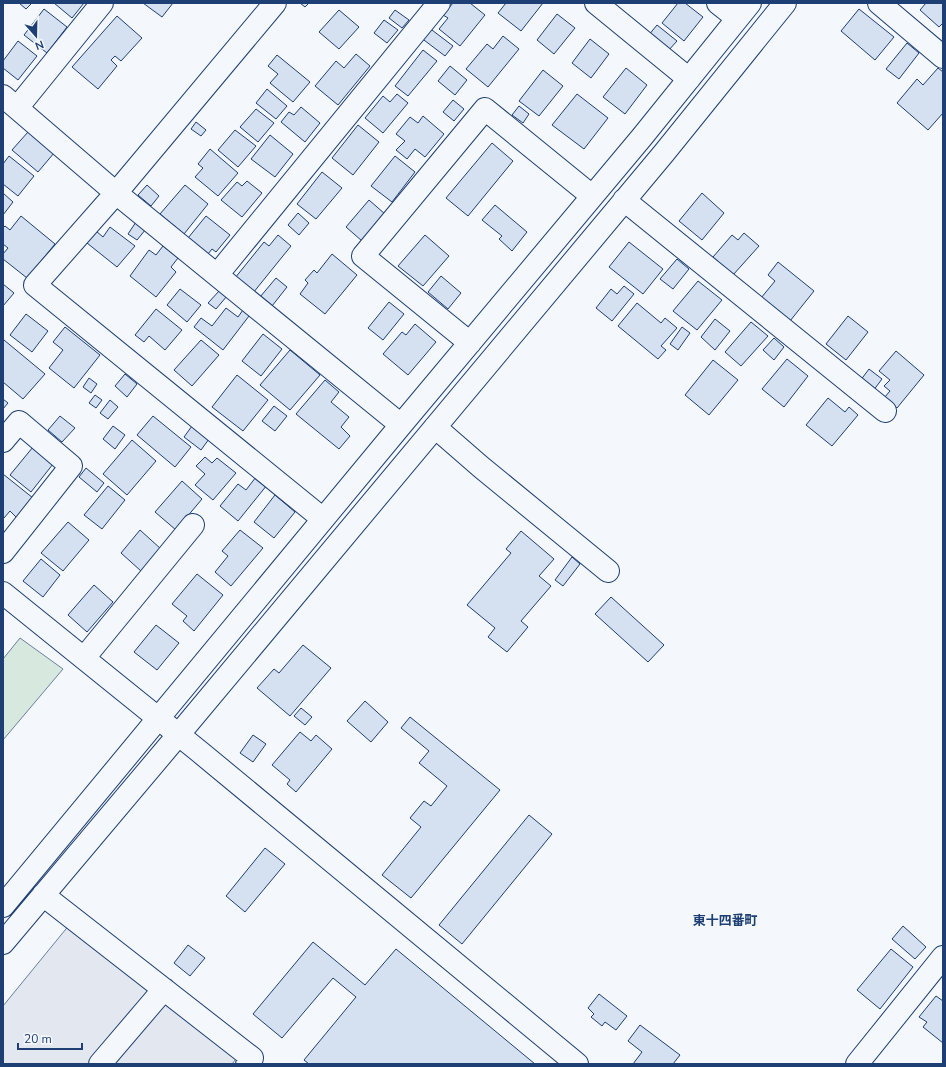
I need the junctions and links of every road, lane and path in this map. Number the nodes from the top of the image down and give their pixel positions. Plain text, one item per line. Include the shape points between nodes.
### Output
1 (102, 3) edge
2 (275, 3) edge
3 (439, 3) edge
4 (596, 3) edge
5 (718, 3) edge
6 (785, 3) edge
7 (879, 3) edge
8 (744, 11) edge
9 (943, 57) edge
10 (689, 78) junction
11 (10, 102) edge
12 (116, 193) junction
13 (592, 196) junction
14 (624, 200) junction
15 (217, 275) junction
16 (470, 343) junction
17 (885, 411) dead end
18 (400, 425) junction
19 (435, 427) junction
20 (3, 441) edge
21 (323, 520) junction
22 (193, 525) dead end
23 (3, 552) edge
24 (608, 571) dead end
25 (3, 593) edge
26 (84, 658) junction
27 (158, 718) junction
28 (179, 734) junction
29 (43, 896) junction
30 (3, 906) edge
31 (3, 943) edge
32 (943, 957) edge
33 (164, 989) junction
34 (100, 1064) edge
35 (247, 1064) edge
36 (577, 1064) edge
37 (857, 1064) edge

1 - 11 street
2 - 12 street
3 - 15 street
4 - 10 street
5 - 8 street
6 - 14 street
7 - 9 street
8 - 10 street
10 - 13 street
11 - 12 street
12 - 15 street
12 - 21 street via 35,285
13 - 16 street
13 - 16 street via 484,109 363,256
14 - 17 street
14 - 19 street
15 - 18 street
16 - 18 street
18 - 21 street
19 - 24 street
19 - 28 street
20 - 23 street via 19,422 71,466
21 - 27 street
22 - 26 street
25 - 26 street
26 - 27 street
27 - 28 street
27 - 30 street
28 - 29 street
28 - 36 street
29 - 31 street
29 - 33 street
32 - 37 street
33 - 34 street
33 - 35 street via 252,1058

